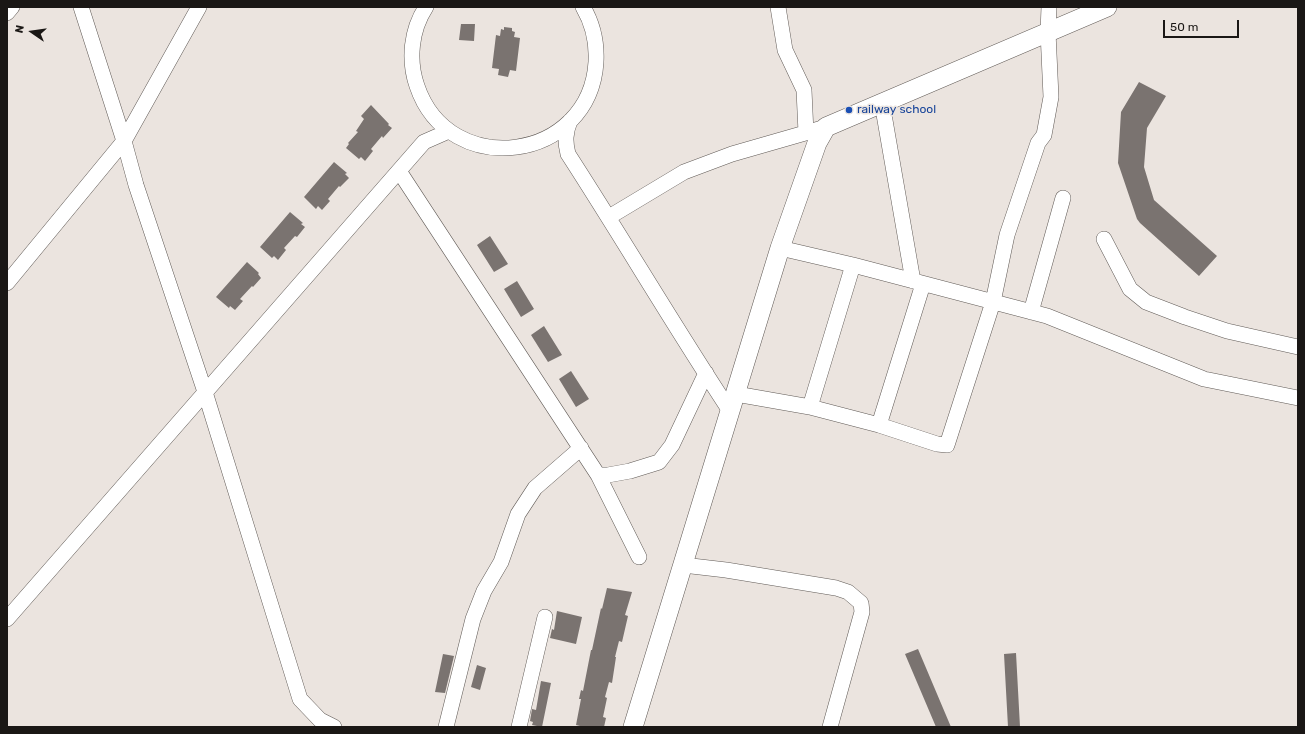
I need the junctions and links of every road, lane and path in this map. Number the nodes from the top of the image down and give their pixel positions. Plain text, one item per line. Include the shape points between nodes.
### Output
1 (12, 7) edge
2 (81, 7) edge
3 (199, 7) edge
4 (426, 7) edge
5 (778, 7) edge
6 (1049, 7) edge
7 (1107, 7) edge
8 (584, 8) edge
9 (7, 13) edge
10 (1048, 32) junction
11 (882, 103) junction
12 (431, 113) junction
13 (570, 121) junction
14 (826, 128) junction
15 (449, 131) junction
16 (806, 133) junction
17 (124, 141) junction
18 (424, 142) junction
19 (538, 142) junction
20 (568, 154) junction
21 (399, 171) junction
22 (1062, 198) dead end
23 (609, 216) junction
24 (1104, 239) dead end
25 (780, 248) junction
26 (853, 265) junction
27 (8, 277) edge
28 (918, 282) junction
29 (993, 302) junction
30 (1031, 312) junction
31 (1298, 347) edge
32 (706, 373) junction
33 (205, 392) junction
34 (1298, 398) edge
35 (733, 402) junction
36 (810, 407) junction
37 (879, 425) junction
38 (581, 448) junction
39 (598, 475) junction
40 (639, 557) dead end
41 (683, 565) junction
42 (545, 617) dead end
43 (7, 619) edge
44 (334, 727) edge
45 (446, 727) edge
46 (519, 727) edge
47 (633, 727) edge
48 (830, 727) edge

1 - 9 street
2 - 17 street
3 - 17 street
4 - 12 street via 415,32 412,56 415,80
5 - 16 street via 785,50 804,90
6 - 10 street
7 - 10 main road
8 - 13 street via 596,43 596,67 590,91
10 - 11 main road
10 - 29 street via 1051,97 1044,135 1038,143 1007,235
11 - 14 main road
11 - 28 street
12 - 15 street
12 - 18 street
13 - 19 street via 550,137
13 - 20 street via 565,137
14 - 16 street
14 - 25 main road via 817,143
15 - 18 street
15 - 19 street via 470,142 492,148 516,148
16 - 23 street via 732,154 684,172
17 - 27 street
17 - 33 street via 136,185
18 - 21 street
19 - 20 street via 556,146
20 - 23 street
21 - 33 street
21 - 38 street
22 - 30 street
23 - 32 street
24 - 31 street via 1130,289 1146,302 1227,331
25 - 26 street
25 - 35 main road
26 - 28 street
26 - 36 street
28 - 29 street
28 - 37 street
29 - 30 street
29 - 37 street via 948,445 937,444
30 - 34 street via 1047,316 1204,379
32 - 35 street
32 - 39 street via 672,445 659,462 630,471
33 - 43 street
33 - 44 street via 300,699 320,720
35 - 36 street
35 - 41 main road
36 - 37 street
38 - 39 street
38 - 45 street via 535,488 518,514 501,562 484,590 473,619
39 - 40 street
41 - 47 main road
41 - 48 street via 836,588 848,592 861,603 862,612
42 - 46 street

